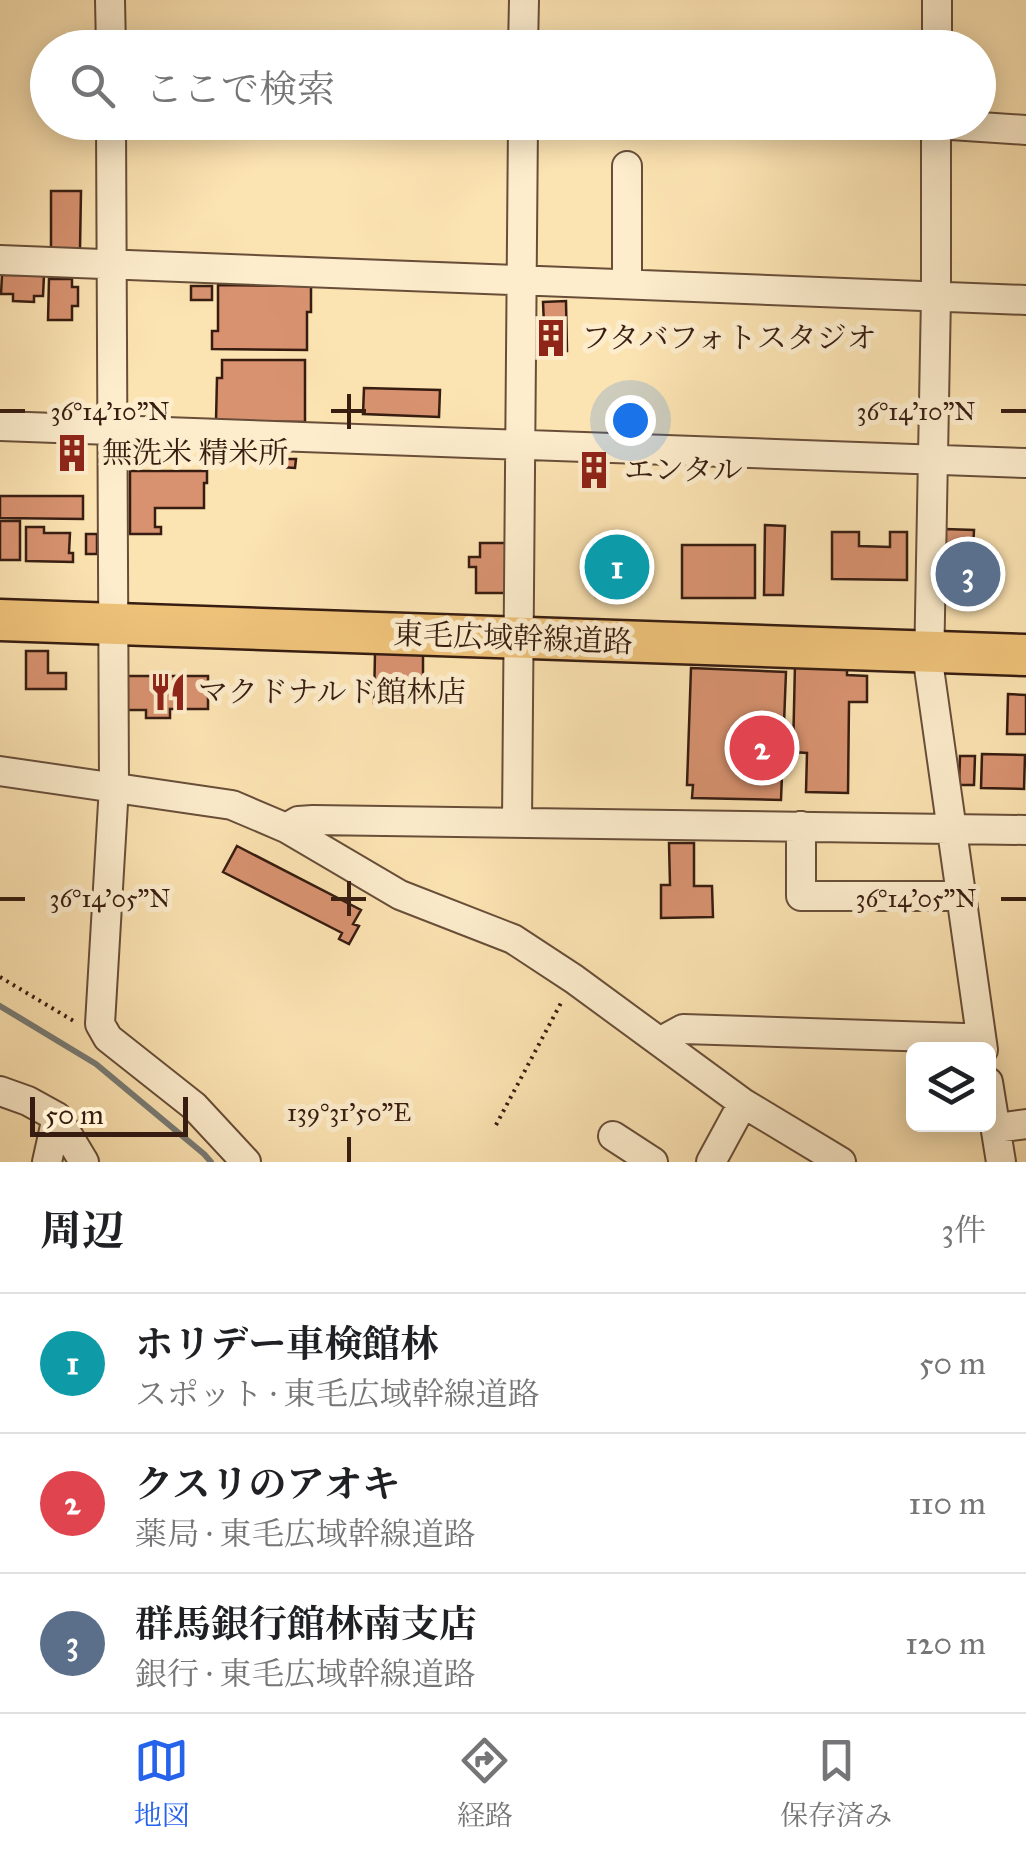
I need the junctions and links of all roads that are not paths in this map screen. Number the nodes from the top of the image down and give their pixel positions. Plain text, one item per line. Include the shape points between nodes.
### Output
1 (110, 0) edge
2 (524, 0) edge
3 (937, 0) edge
4 (110, 30) edge
5 (524, 30) edge
6 (936, 30) edge
7 (996, 128) edge
8 (1026, 130) edge
9 (111, 140) edge
10 (522, 140) edge
11 (936, 140) edge
12 (627, 166) dead end
13 (0, 260) edge
14 (112, 265) junction
15 (521, 280) junction
16 (627, 284) junction
17 (936, 296) junction
18 (1026, 300) edge
19 (0, 426) edge
20 (113, 429) junction
21 (520, 444) junction
22 (933, 460) junction
23 (1026, 463) edge
24 (0, 598) edge
25 (114, 613) junction
26 (0, 620) edge
27 (519, 628) junction
28 (1026, 632) edge
29 (929, 640) junction
30 (1026, 655) edge
31 (0, 771) edge
32 (114, 786) junction
33 (517, 822) junction
34 (801, 826) junction
35 (286, 828) junction
36 (952, 828) junction
37 (1026, 830) edge
38 (961, 896) junction
39 (661, 1041) junction
40 (981, 1042) edge
41 (0, 1091) edge
42 (743, 1103) junction
43 (58, 1117) junction
44 (996, 1123) edge
45 (1026, 1124) edge
46 (997, 1128) junction
47 (613, 1136) dead end
48 (47, 1162) edge
49 (84, 1162) edge
50 (246, 1162) edge
51 (652, 1162) edge
52 (711, 1162) edge
53 (841, 1162) edge
54 (1001, 1162) edge

1 - 4 street
2 - 5 street
3 - 6 street
7 - 8 street
9 - 14 street
10 - 15 street
11 - 17 street
12 - 16 street
13 - 14 street
14 - 15 street
14 - 20 street
15 - 16 street
15 - 21 street
16 - 17 street
17 - 18 street
17 - 22 street
19 - 20 street
20 - 21 street
20 - 25 street
21 - 22 street
21 - 27 street
22 - 23 street
22 - 29 street
24 - 25 highway, 東毛広域幹線道路
25 - 26 highway, 東毛広域幹線道路
25 - 27 highway, 東毛広域幹線道路
25 - 32 street
27 - 29 highway, 東毛広域幹線道路
27 - 33 street
28 - 29 highway, 東毛広域幹線道路
29 - 30 highway, 東毛広域幹線道路
29 - 36 street
31 - 32 street
32 - 35 street via 232,805
32 - 50 street via 100,1024
33 - 34 street
33 - 35 street via 313,820
34 - 36 street
34 - 38 street via 801,896
35 - 39 street via 400,895 513,940
36 - 37 street
36 - 38 street
38 - 40 street
39 - 40 street via 684,1029
39 - 42 street
41 - 43 street
42 - 52 street
42 - 53 street
43 - 48 street
43 - 49 street
44 - 46 street
45 - 46 street
46 - 54 street
47 - 51 street

